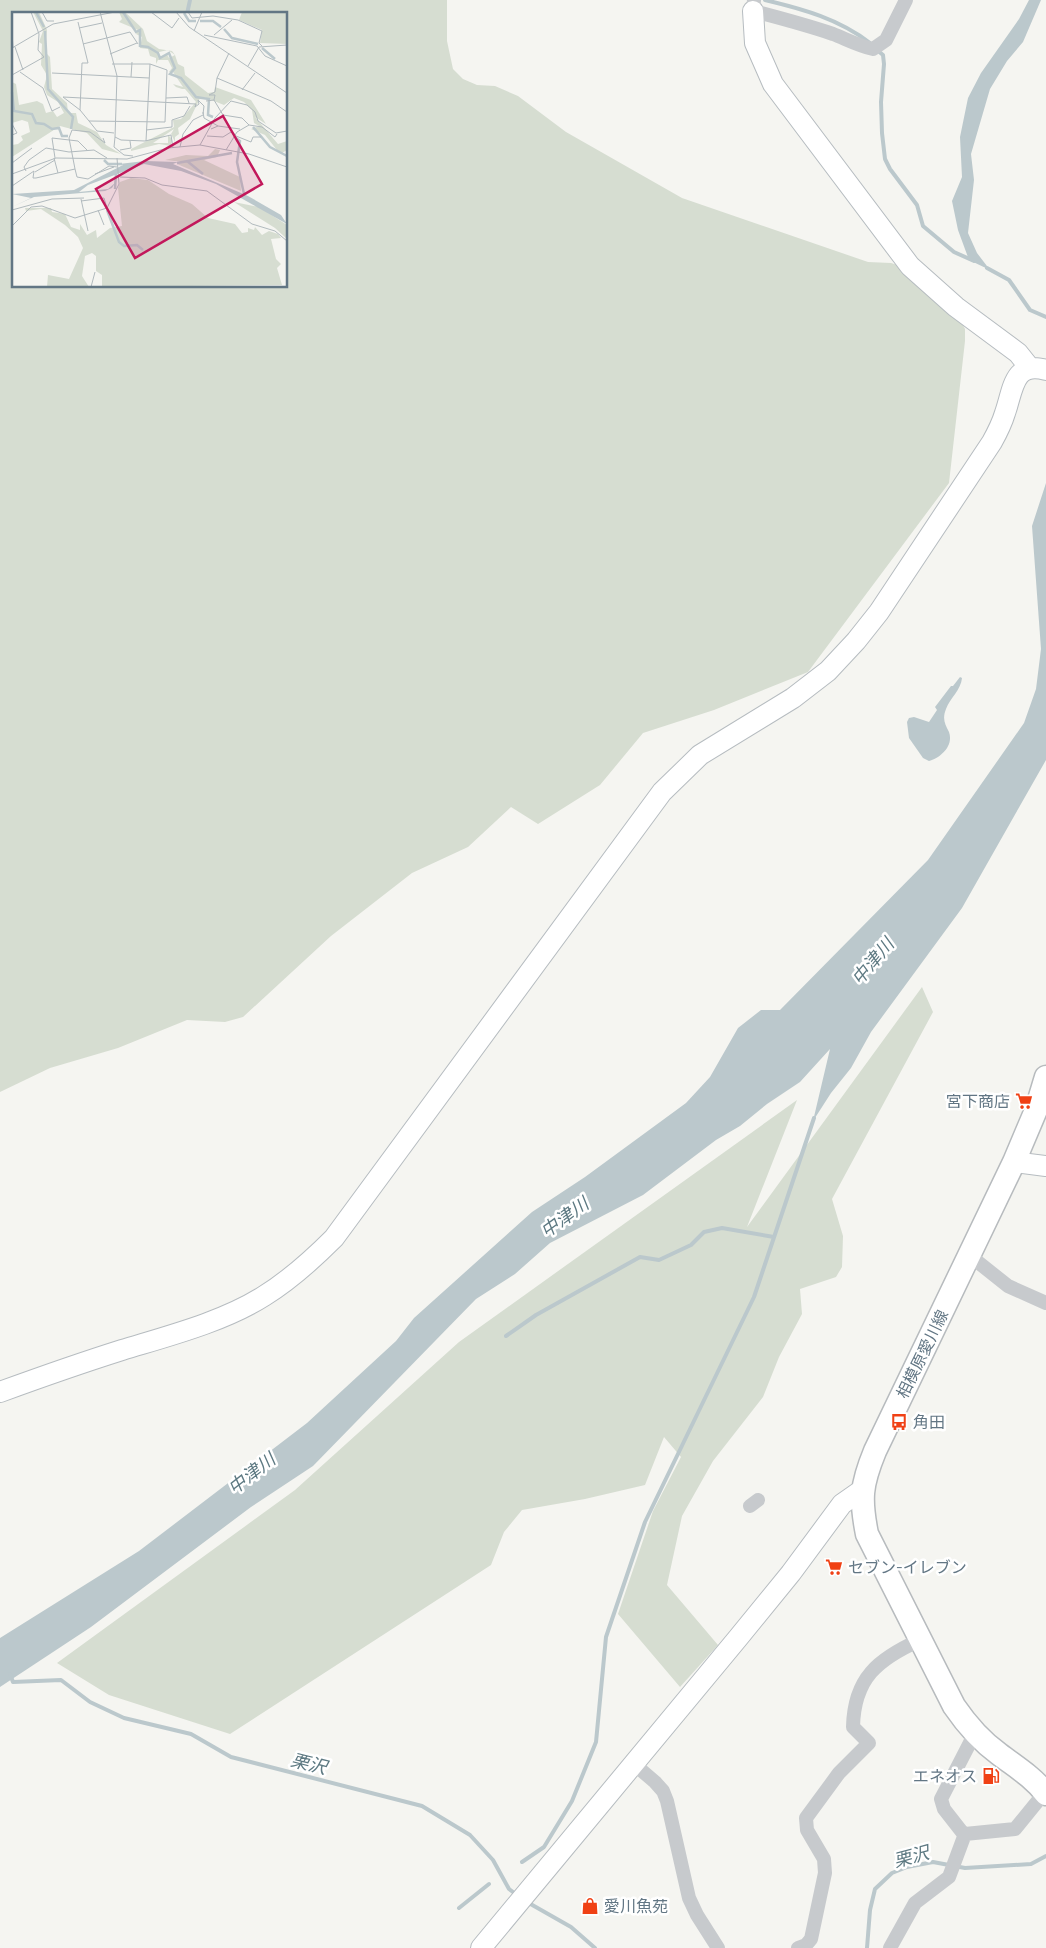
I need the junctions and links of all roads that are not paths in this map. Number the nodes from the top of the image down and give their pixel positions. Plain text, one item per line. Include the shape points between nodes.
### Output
1 (906, 0) edge
2 (754, 5) edge
3 (1040, 369) edge
4 (1046, 1077) edge
5 (1041, 1110) edge
6 (1014, 1162) junction
7 (1046, 1166) edge
8 (969, 1255) junction
9 (1046, 1303) edge
10 (0, 1392) edge
11 (862, 1490) junction
12 (920, 1640) junction
13 (975, 1733) junction
14 (634, 1764) junction
15 (1046, 1792) edge
16 (965, 1834) junction
17 (716, 1945) edge
18 (481, 1948) edge
19 (798, 1948) edge
20 (890, 1948) edge

1 - 2 street via 886,40 873,49
2 - 3 street via 755,43 773,84 910,266 956,307
3 - 10 street via 1024,369 1013,384 1006,411 992,442 879,612 856,641 828,671 793,698 700,755 662,792 334,1238 299,1271 264,1296 224,1315
4 - 5 main road, 相模原愛川線
5 - 6 main road, 相模原愛川線
6 - 7 street
6 - 8 main road, 相模原愛川線
8 - 9 street via 1008,1286
8 - 11 main road, 相模原愛川線 via 875,1451
11 - 12 main road, 相模原愛川線 via 867,1534
11 - 14 street via 842,1504 791,1573
12 - 13 main road, 相模原愛川線 via 954,1706
12 - 19 street via 889,1657 864,1680 854,1713 854,1727 869,1743 839,1773 806,1818 807,1830 824,1859 825,1873 811,1939
13 - 15 main road, 相模原愛川線
13 - 16 street via 941,1798 944,1810
14 - 17 street via 663,1791 689,1898
14 - 18 street
15 - 16 street via 1016,1829
16 - 20 street via 949,1877 915,1903

